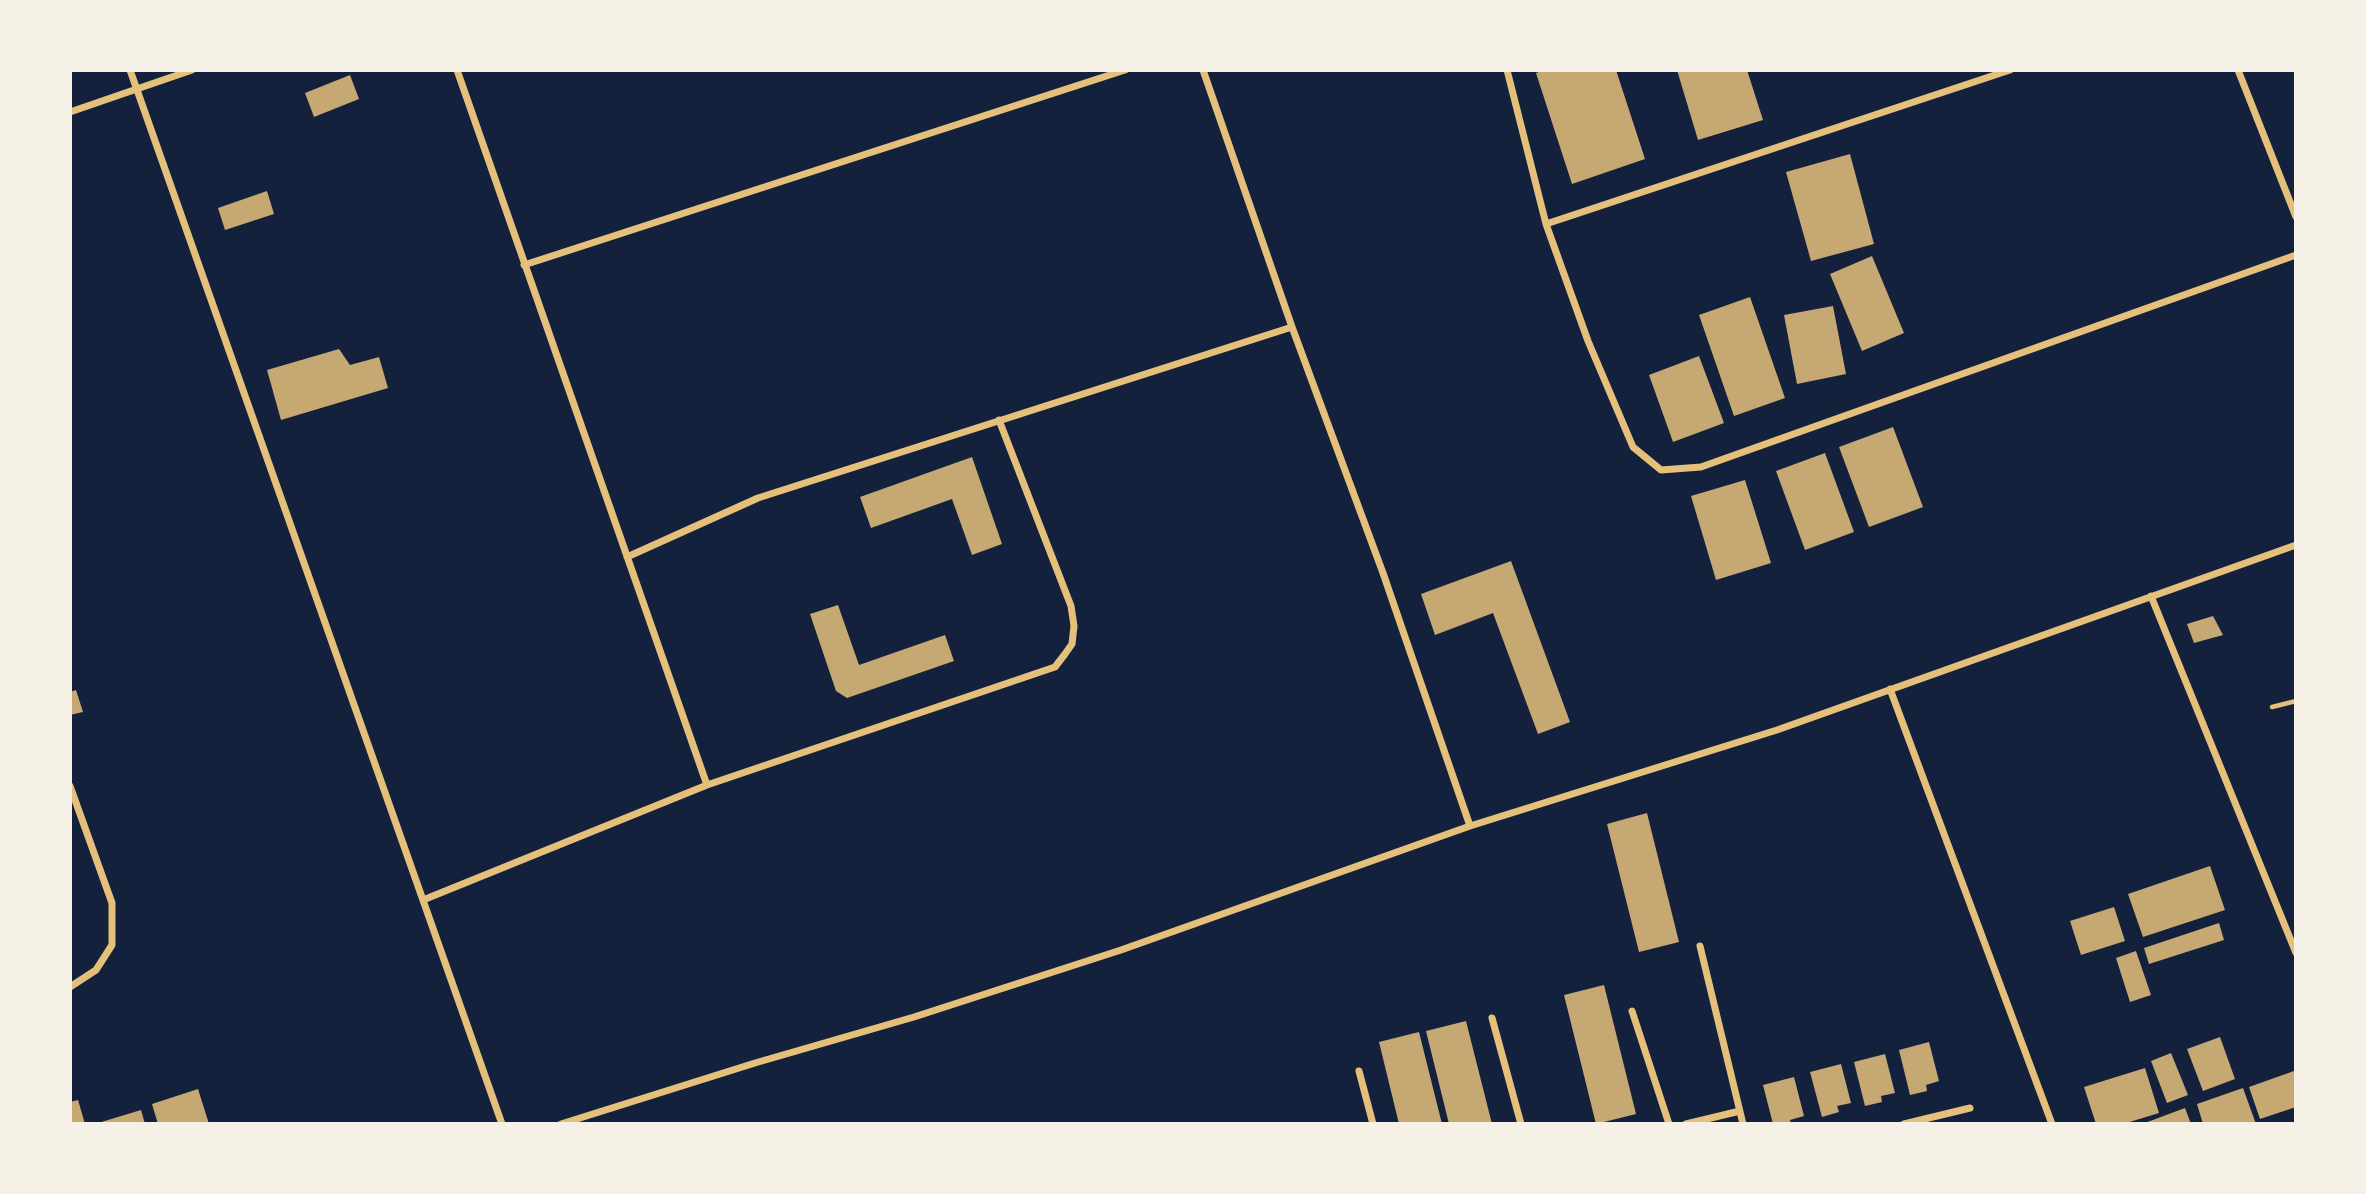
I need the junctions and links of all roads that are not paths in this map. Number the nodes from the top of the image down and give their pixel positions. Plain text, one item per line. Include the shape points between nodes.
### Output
1 (130, 70) edge
2 (192, 70) edge
3 (457, 70) edge
4 (1125, 70) edge
5 (1203, 70) edge
6 (1507, 70) edge
7 (2010, 70) edge
8 (2238, 70) edge
9 (137, 90) junction
10 (70, 112) edge
11 (2296, 217) edge
12 (1546, 224) junction
13 (2296, 255) edge
14 (524, 265) junction
15 (1292, 327) junction
16 (999, 420) junction
17 (2296, 545) edge
18 (627, 557) junction
19 (2151, 596) junction
20 (1890, 689) junction
21 (2296, 701) edge
22 (2272, 706) dead end
23 (707, 785) junction
24 (70, 786) edge
25 (1470, 825) junction
26 (423, 900) junction
27 (1700, 946) dead end
28 (2296, 953) edge
29 (70, 987) edge
30 (1632, 1012) dead end
31 (1492, 1018) dead end
32 (1359, 1071) dead end
33 (1970, 1108) dead end
34 (1740, 1111) junction
35 (502, 1124) edge
36 (561, 1124) edge
37 (1373, 1124) edge
38 (1521, 1124) edge
39 (1669, 1124) edge
40 (1686, 1124) edge
41 (1744, 1124) edge
42 (1904, 1124) edge
43 (2052, 1124) edge

1 - 9 street
2 - 9 street
3 - 14 street
4 - 14 street
5 - 15 street
6 - 12 street
7 - 12 street
8 - 11 street
9 - 10 street
9 - 26 street
12 - 13 street via 1633,447 1661,470 1701,467
14 - 18 street
15 - 16 street
15 - 25 street
16 - 18 street via 758,498
16 - 23 street via 1071,606 1072,644 1055,667
17 - 19 street
18 - 23 street
19 - 20 street
19 - 28 street
20 - 25 street via 1777,730
20 - 43 street
21 - 22 lane
23 - 26 street
24 - 29 street via 112,903 112,945 96,971
25 - 36 street via 1121,950
26 - 35 street
27 - 34 street
30 - 39 street
31 - 38 street
32 - 37 street
33 - 42 street
34 - 40 street
34 - 41 street

